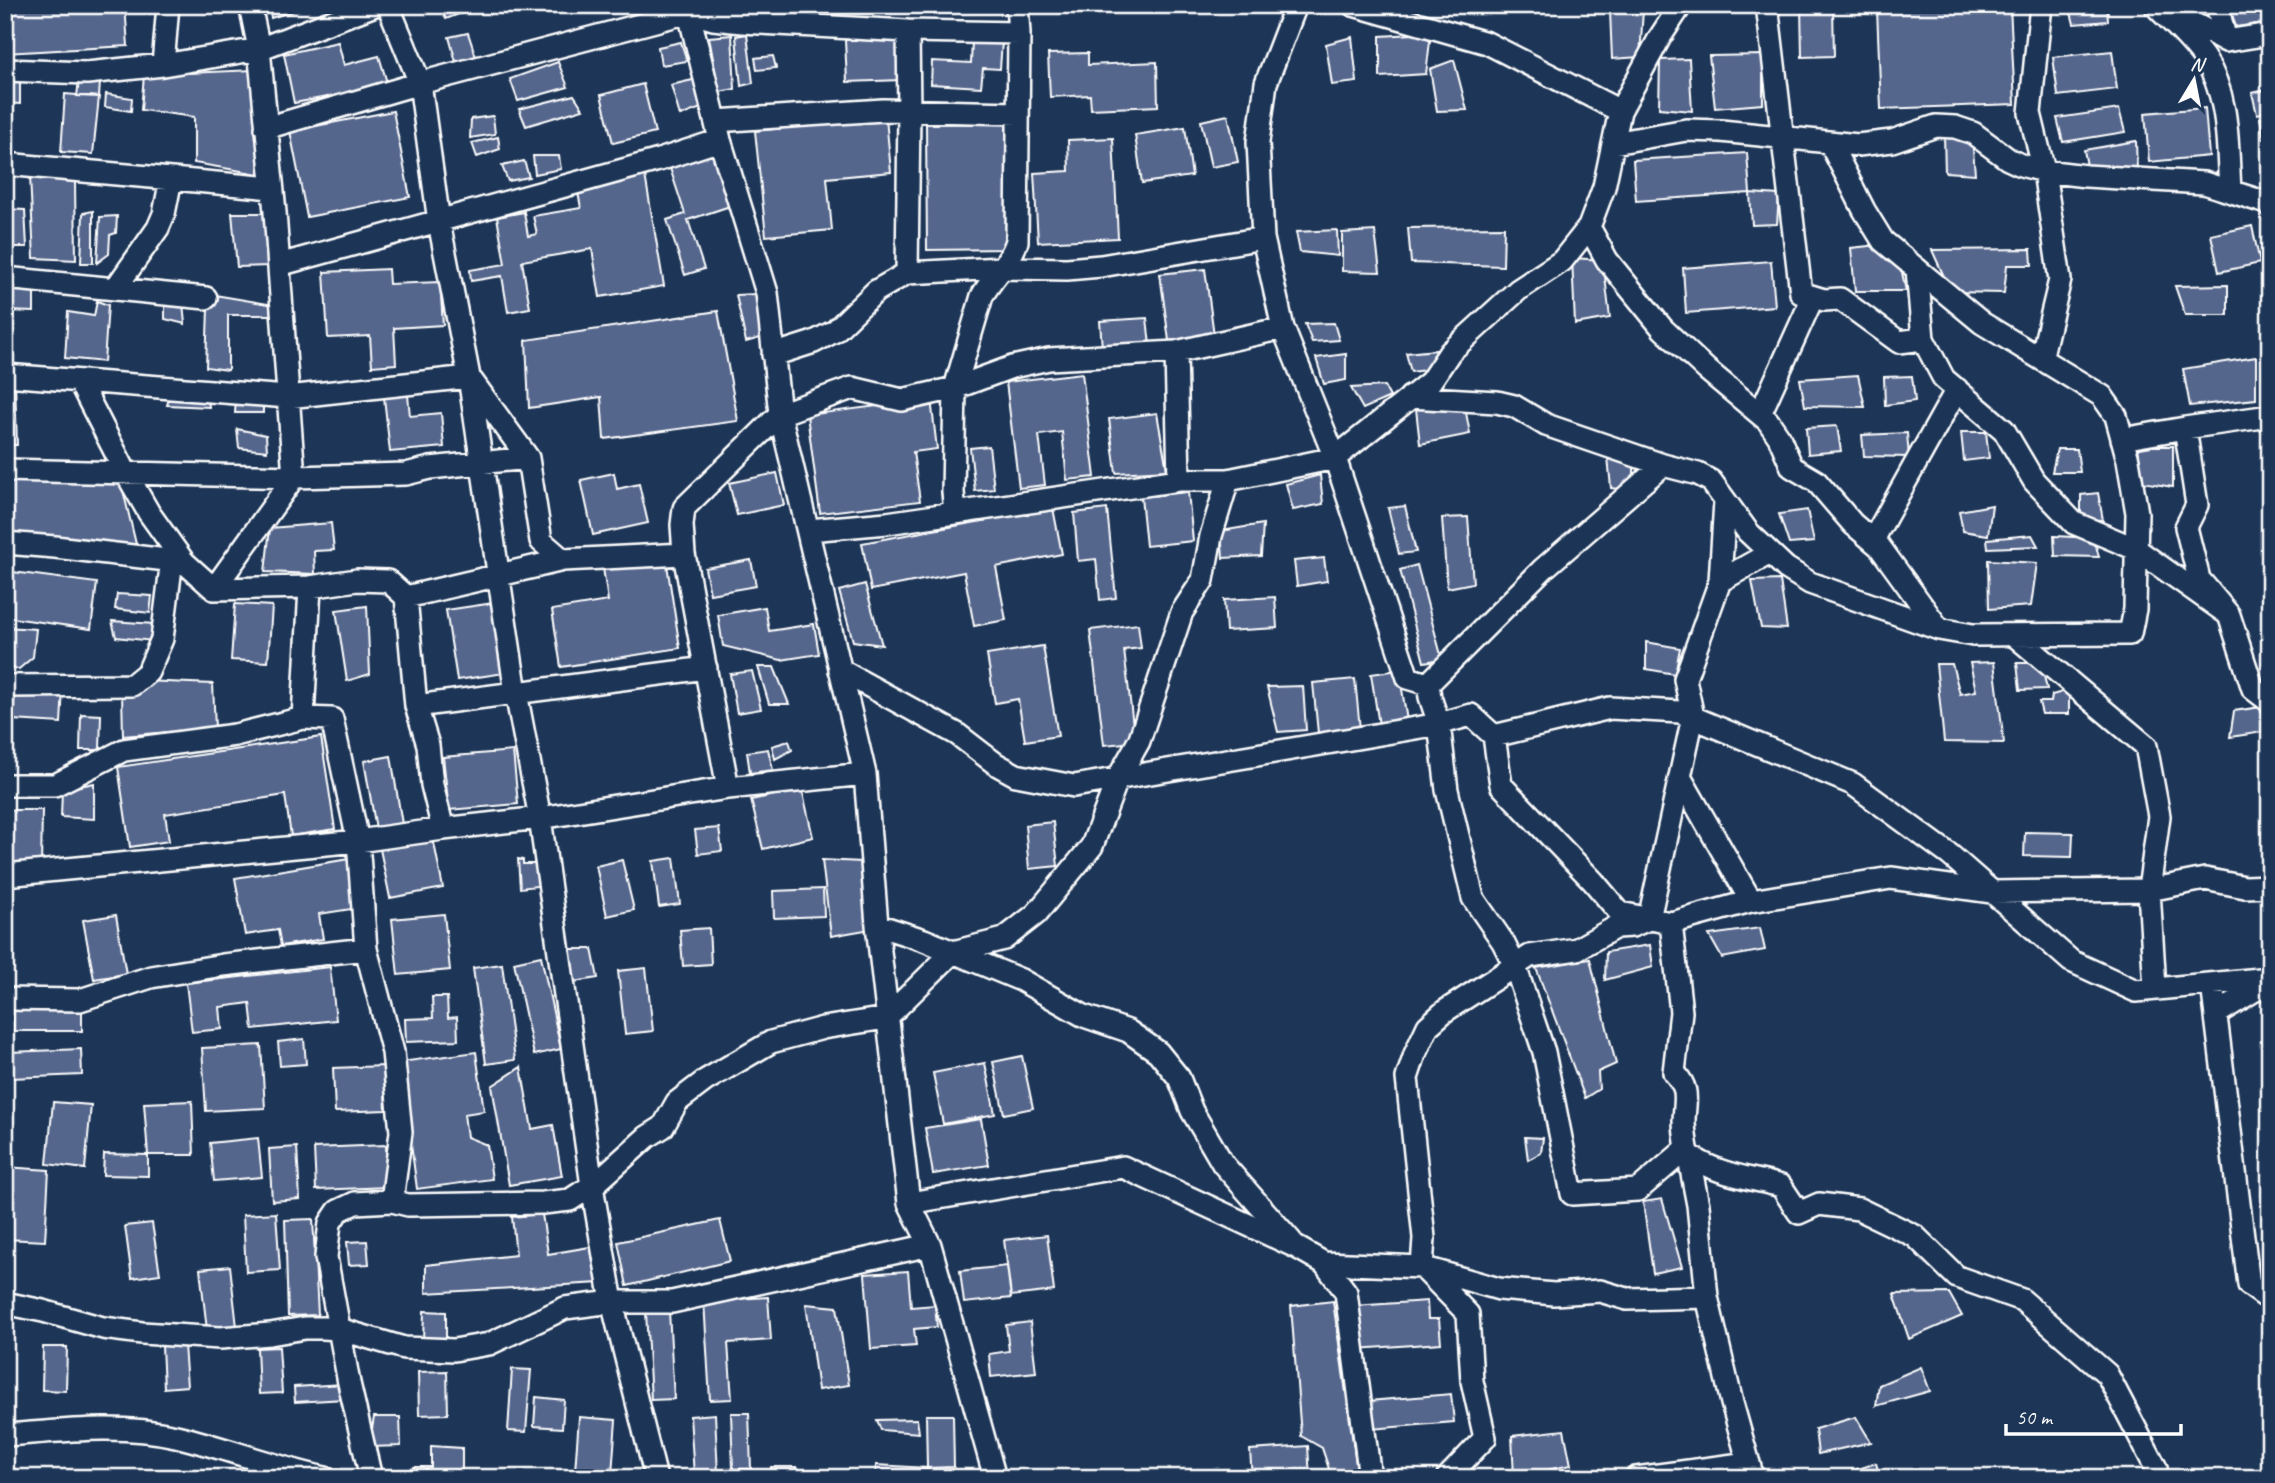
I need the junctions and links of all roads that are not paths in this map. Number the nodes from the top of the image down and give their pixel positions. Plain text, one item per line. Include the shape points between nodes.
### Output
1 (168, 5) edge
2 (250, 5) edge
3 (375, 5) edge
4 (388, 5) edge
5 (1017, 5) edge
6 (1296, 5) edge
7 (1353, 5) edge
8 (1681, 5) edge
9 (1765, 5) edge
10 (2041, 5) edge
11 (2158, 5) edge
12 (2217, 5) edge
13 (688, 9) edge
14 (834, 15) edge
15 (908, 31) junction
16 (1019, 33) junction
17 (2270, 34) edge
18 (2226, 41) junction
19 (259, 49) junction
20 (163, 65) junction
21 (5, 70) edge
22 (420, 83) junction
23 (909, 111) junction
24 (1620, 111) junction
25 (1018, 113) junction
26 (266, 128) junction
27 (718, 130) junction
28 (1783, 138) junction
29 (1614, 143) junction
30 (1830, 143) junction
31 (5, 164) edge
32 (2044, 171) junction
33 (171, 179) junction
34 (272, 188) junction
35 (2230, 190) junction
36 (2270, 204) edge
37 (439, 222) junction
38 (1590, 227) junction
39 (1263, 238) junction
40 (279, 265) junction
41 (1001, 268) junction
42 (1917, 269) junction
43 (907, 273) junction
44 (5, 278) edge
45 (115, 289) junction
46 (1813, 297) junction
47 (206, 298) dead end
48 (1283, 328) junction
49 (1923, 339) junction
50 (1176, 352) junction
51 (773, 355) junction
52 (2040, 359) junction
53 (5, 375) edge
54 (469, 377) junction
55 (79, 381) junction
56 (955, 388) junction
57 (1957, 389) junction
58 (288, 397) junction
59 (1410, 397) junction
60 (780, 414) junction
61 (1760, 414) junction
62 (2270, 416) edge
63 (2185, 428) junction
64 (2122, 439) junction
65 (528, 458) junction
66 (1335, 458) junction
67 (482, 462) junction
68 (1663, 466) junction
69 (5, 470) edge
70 (126, 473) junction
71 (294, 477) junction
72 (1178, 480) junction
73 (1228, 480) junction
74 (1725, 501) junction
75 (955, 513) junction
76 (809, 530) junction
77 (1873, 540) junction
78 (5, 543) edge
79 (2136, 549) junction
80 (1770, 553) junction
81 (684, 554) junction
82 (563, 560) junction
83 (178, 561) junction
84 (499, 575) junction
85 (1720, 581) junction
86 (310, 587) junction
87 (214, 589) junction
88 (406, 597) junction
89 (2229, 615) junction
90 (1939, 629) junction
91 (2014, 635) junction
92 (706, 668) junction
93 (840, 670) junction
94 (1428, 684) junction
95 (5, 686) edge
96 (516, 693) junction
97 (2270, 702) edge
98 (416, 706) junction
99 (1692, 717) junction
100 (303, 718) junction
101 (1439, 724) junction
102 (1493, 736) junction
103 (865, 774) junction
104 (1680, 777) junction
105 (1117, 780) junction
106 (5, 785) edge
107 (728, 788) junction
108 (540, 818) junction
109 (443, 829) junction
110 (358, 841) junction
111 (5, 875) edge
112 (2270, 886) edge
113 (2149, 890) junction
114 (1992, 892) junction
115 (1751, 901) junction
116 (1649, 919) junction
117 (1671, 923) junction
118 (877, 925) junction
119 (366, 949) junction
120 (953, 952) junction
121 (1516, 966) junction
122 (2270, 979) edge
123 (2212, 984) junction
124 (2155, 989) junction
125 (5, 999) edge
126 (2216, 1014) junction
127 (886, 1018) junction
128 (1687, 1148) junction
129 (592, 1186) junction
130 (392, 1201) junction
131 (909, 1203) junction
132 (930, 1244) junction
133 (1296, 1247) junction
134 (1324, 1263) junction
135 (1422, 1267) junction
136 (1707, 1297) junction
137 (2270, 1300) edge
138 (612, 1302) junction
139 (5, 1303) edge
140 (339, 1329) junction
141 (5, 1435) edge
142 (1751, 1470) edge
143 (325, 1478) edge
144 (371, 1478) edge
145 (656, 1478) edge
146 (995, 1478) edge
147 (1370, 1478) edge
148 (1447, 1478) edge
149 (1636, 1478) edge
150 (2157, 1478) edge

1 - 20 street
2 - 19 street
3 - 19 street
4 - 22 street
5 - 16 street
6 - 39 street via 1266,83 1258,142
7 - 24 street via 1487,43
8 - 24 street
9 - 28 street
10 - 32 street via 2030,113
11 - 18 street
11 - 35 street via 2204,58 2221,93
12 - 18 street
13 - 14 street via 713,19
13 - 22 street
13 - 27 street
14 - 15 street
15 - 16 street
15 - 23 street
16 - 25 street
17 - 18 street
19 - 20 street
19 - 26 street
20 - 21 street via 87,74
22 - 26 street
22 - 37 street
23 - 25 street
23 - 27 street via 842,111
23 - 43 street
24 - 29 street
25 - 41 street via 1017,241
26 - 34 street
27 - 37 street via 659,160
27 - 51 street via 767,293
28 - 29 street via 1686,130
28 - 30 street
28 - 46 street via 1801,293
29 - 38 street
30 - 32 street via 1892,141 1936,126 1955,127 1973,133 2015,162
30 - 42 street via 1883,241
31 - 33 street
32 - 35 street via 2204,183
32 - 52 street via 2060,280
33 - 34 street
33 - 45 street via 158,228
34 - 40 street
35 - 36 street
37 - 40 street
37 - 54 street
38 - 59 street via 1562,261 1500,306 1450,352 1430,382
38 - 61 street via 1607,260 1663,328
39 - 41 street via 1101,266
39 - 48 street
40 - 58 street
41 - 43 street
41 - 56 street via 982,296
42 - 49 street
42 - 52 street via 1982,323
43 - 51 street via 876,291 835,331
44 - 45 street
45 - 47 street
46 - 49 street via 1840,299 1899,342
46 - 61 street
48 - 50 street
48 - 66 street
49 - 57 street via 1944,379
50 - 56 street via 1049,359
50 - 72 street
51 - 60 street
52 - 64 street via 2102,396 2116,416
53 - 55 street
54 - 58 street
54 - 65 street
54 - 67 street
55 - 58 street
55 - 70 street
56 - 60 street via 902,400 852,388
56 - 75 street
57 - 77 street
57 - 79 street via 2004,430 2034,481 2074,523
58 - 71 street
59 - 66 street
59 - 68 street via 1514,406 1546,425
60 - 76 street
60 - 81 street via 684,508
61 - 77 street via 1774,429 1792,467 1816,481
62 - 63 street
63 - 64 street
63 - 89 street via 2197,505 2186,527 2199,579
64 - 79 street via 2137,513
65 - 67 street
65 - 82 street via 541,541
66 - 73 street
66 - 94 street via 1408,678
67 - 71 street via 406,474
67 - 84 street
68 - 74 street via 1711,481
68 - 94 street via 1543,569
69 - 70 street
70 - 71 street
70 - 83 street
71 - 87 street
72 - 73 street
72 - 75 street
73 - 105 street via 1203,580 1182,612 1139,741
74 - 80 street
74 - 85 street
75 - 76 street
76 - 93 street
77 - 90 street
78 - 83 street
79 - 89 street
79 - 91 street via 2130,634
80 - 85 street
80 - 90 street via 1810,583
81 - 82 street
81 - 92 street
82 - 84 street
83 - 87 street
83 - 95 street via 162,639 148,672 132,685
84 - 88 street
84 - 96 street
85 - 99 street via 1685,679
86 - 87 street
86 - 88 street via 388,581
86 - 100 street
88 - 98 street
89 - 97 street via 2253,689
90 - 91 street
91 - 113 street via 2146,746 2159,816
92 - 96 street
92 - 107 street
93 - 103 street
93 - 105 street via 957,734 1016,775 1074,786
94 - 101 street
96 - 98 street
96 - 108 street
98 - 109 street
99 - 102 street via 1680,712 1610,708
99 - 104 street
99 - 114 street via 1853,784
100 - 106 street via 235,735 124,750 55,785
100 - 110 street via 332,719
101 - 102 street via 1471,715
101 - 105 street
101 - 121 street via 1447,790 1473,898
102 - 116 street via 1501,785 1620,913
103 - 107 street
103 - 118 street
104 - 115 street
104 - 116 street
105 - 120 street via 1092,846 1036,914 1004,939
107 - 108 street
108 - 109 street
108 - 129 street
109 - 110 street
110 - 111 street
110 - 119 street
112 - 113 street via 2245,887 2205,879
113 - 114 street
113 - 124 street
114 - 115 street via 1891,878
114 - 124 street via 2071,961 2136,991
115 - 117 street
116 - 117 street
116 - 121 street via 1616,927 1577,949 1530,956
117 - 128 street via 1681,1012 1674,1072 1687,1093
118 - 120 street
118 - 127 street
119 - 125 street via 223,964 163,975 80,1000
119 - 130 street via 393,1052 401,1132
120 - 127 street
120 - 133 street via 1021,980 1084,1016 1128,1031 1158,1052 1179,1078 1223,1164
121 - 128 street via 1544,1052 1572,1194 1638,1190
121 - 135 street via 1428,1026 1407,1079 1424,1238
122 - 123 street
122 - 126 street
123 - 124 street
123 - 126 street
126 - 137 street via 2249,1285
127 - 129 street via 771,1042 677,1101 663,1127
127 - 131 street
128 - 136 street
128 - 150 street via 1698,1162 1781,1185 1799,1213 1819,1204 1859,1209 1915,1236 1957,1277 2022,1300 2107,1374
129 - 130 street via 569,1200 543,1203 408,1205
129 - 138 street
130 - 140 street via 355,1203 338,1211 330,1223 326,1257
131 - 132 street
131 - 133 street via 1123,1167
132 - 138 street via 672,1302
132 - 146 street
133 - 134 street
134 - 135 street
134 - 147 street via 1346,1292
135 - 136 street via 1499,1289 1554,1294 1600,1291 1627,1299
135 - 148 street via 1468,1314 1472,1381 1485,1438
136 - 142 street
138 - 140 street via 565,1308 489,1344 454,1350 404,1348
138 - 145 street
139 - 140 street via 142,1333 220,1338 305,1328
140 - 144 street
141 - 143 street via 108,1428 174,1436
142 - 149 street

